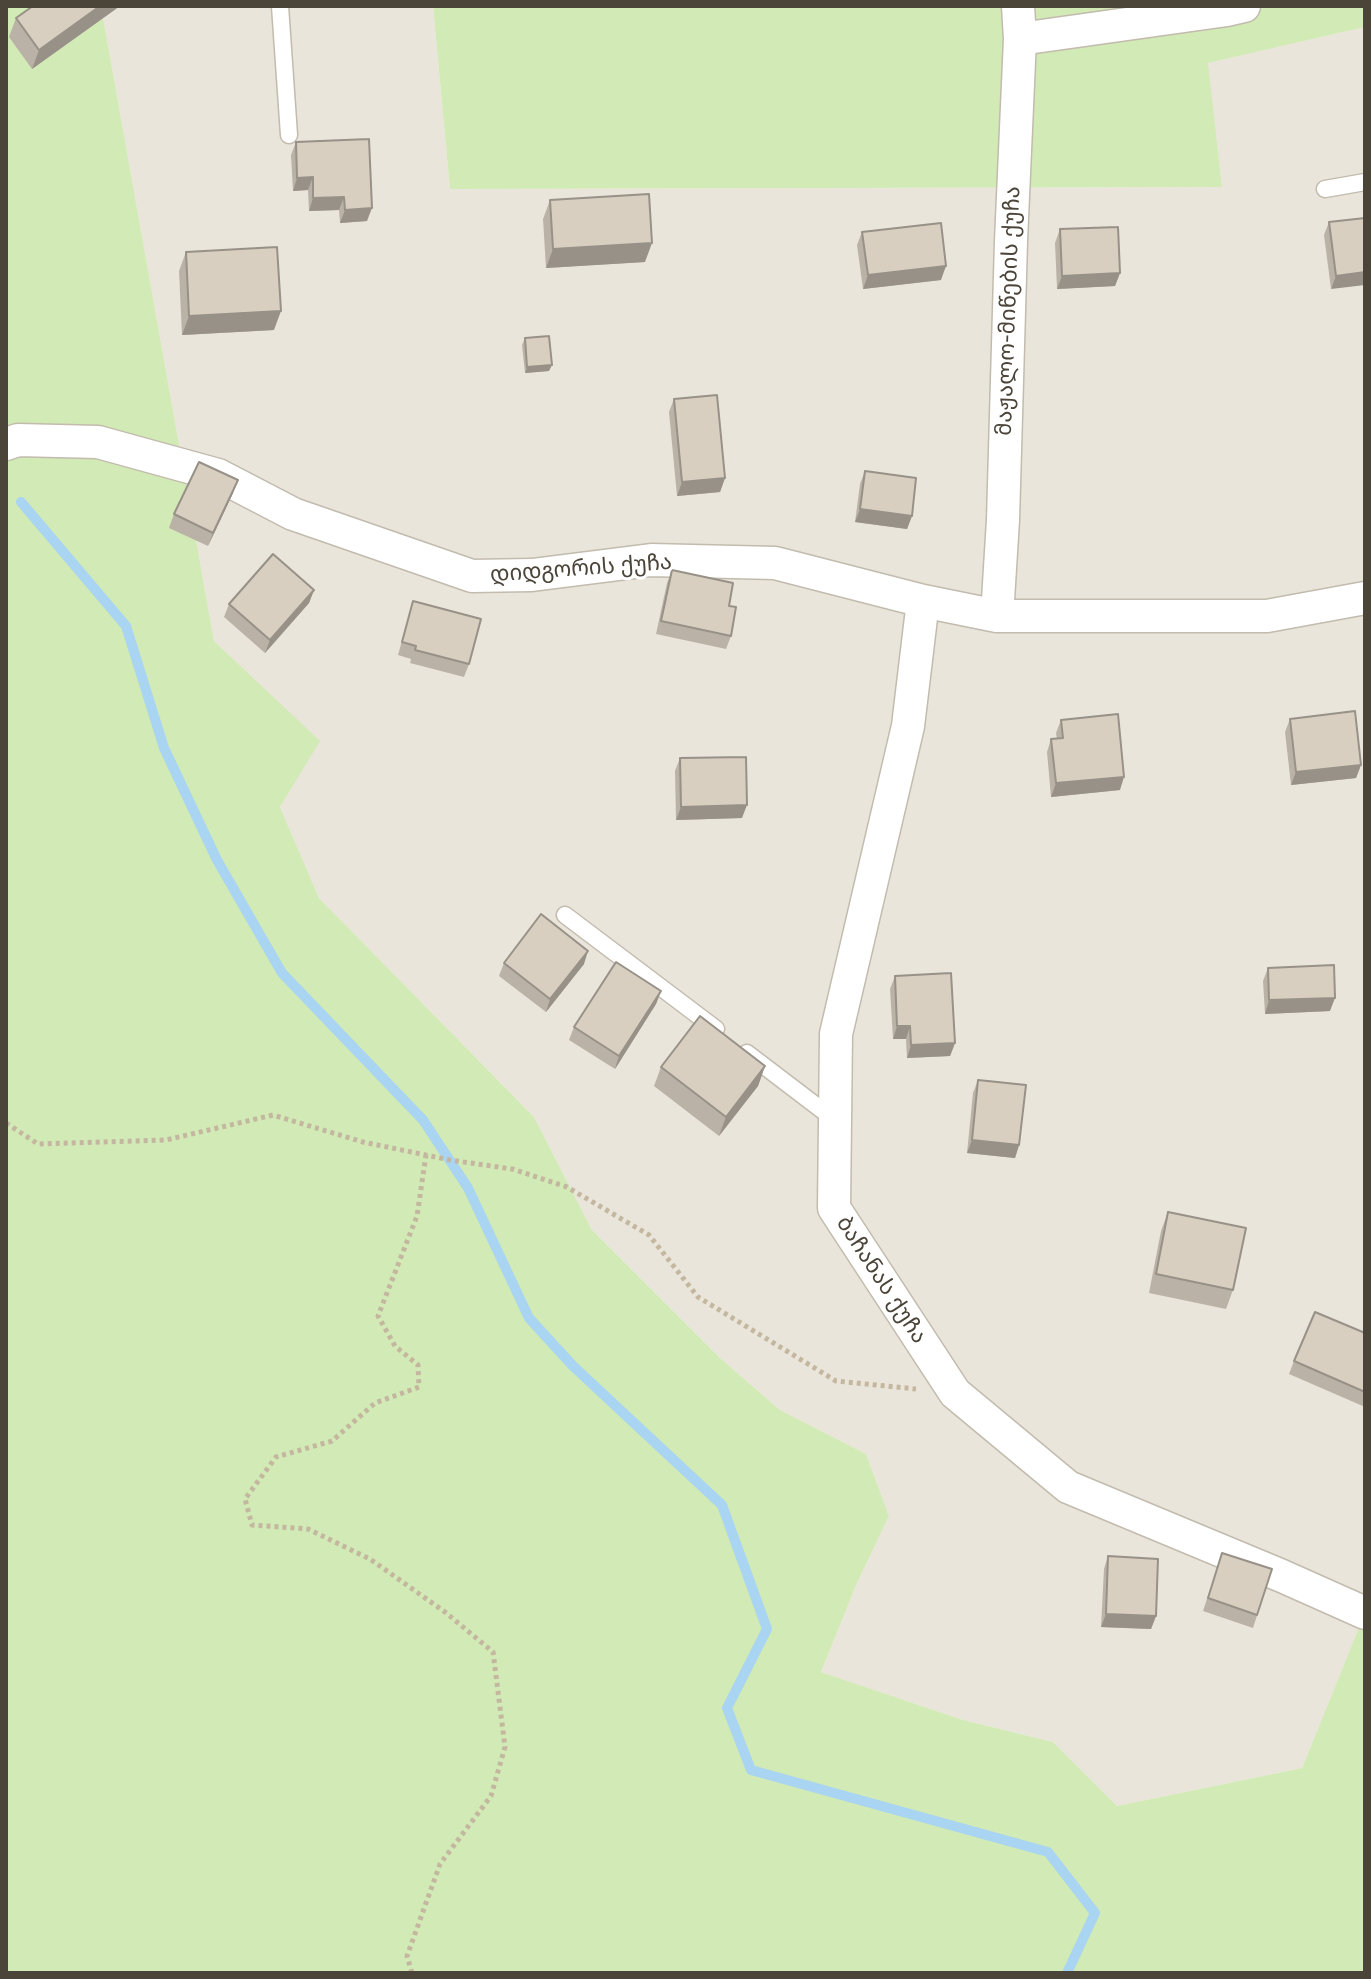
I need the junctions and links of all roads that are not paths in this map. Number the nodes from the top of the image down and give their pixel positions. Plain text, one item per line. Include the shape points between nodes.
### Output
1 (280, 6) edge
2 (1018, 6) edge
3 (1244, 6) edge
4 (1020, 39) junction
5 (289, 135) dead end
6 (1365, 182) edge
7 (1325, 189) dead end
8 (6, 444) edge
9 (1365, 598) edge
10 (923, 601) junction
11 (997, 616) junction
12 (565, 915) dead end
13 (835, 1120) junction
14 (1365, 1613) edge

1 - 5 lane
2 - 4 street, მაჟალო-მიწების ქუჩა
3 - 4 street
4 - 11 street, მაჟალო-მიწების ქუჩა
6 - 7 lane
8 - 10 street, დიდგორის ქუჩა via 98,442 218,475 293,514 472,576 532,575 651,560 775,563
9 - 11 street, დიდგორის ქუჩა via 1267,616
10 - 11 street, დიდგორის ქუჩა
10 - 13 street, ბაჩანას ქუჩა via 908,726 836,1034
12 - 13 lane
13 - 14 street, ბაჩანას ქუჩა via 834,1208 955,1393 1068,1487

